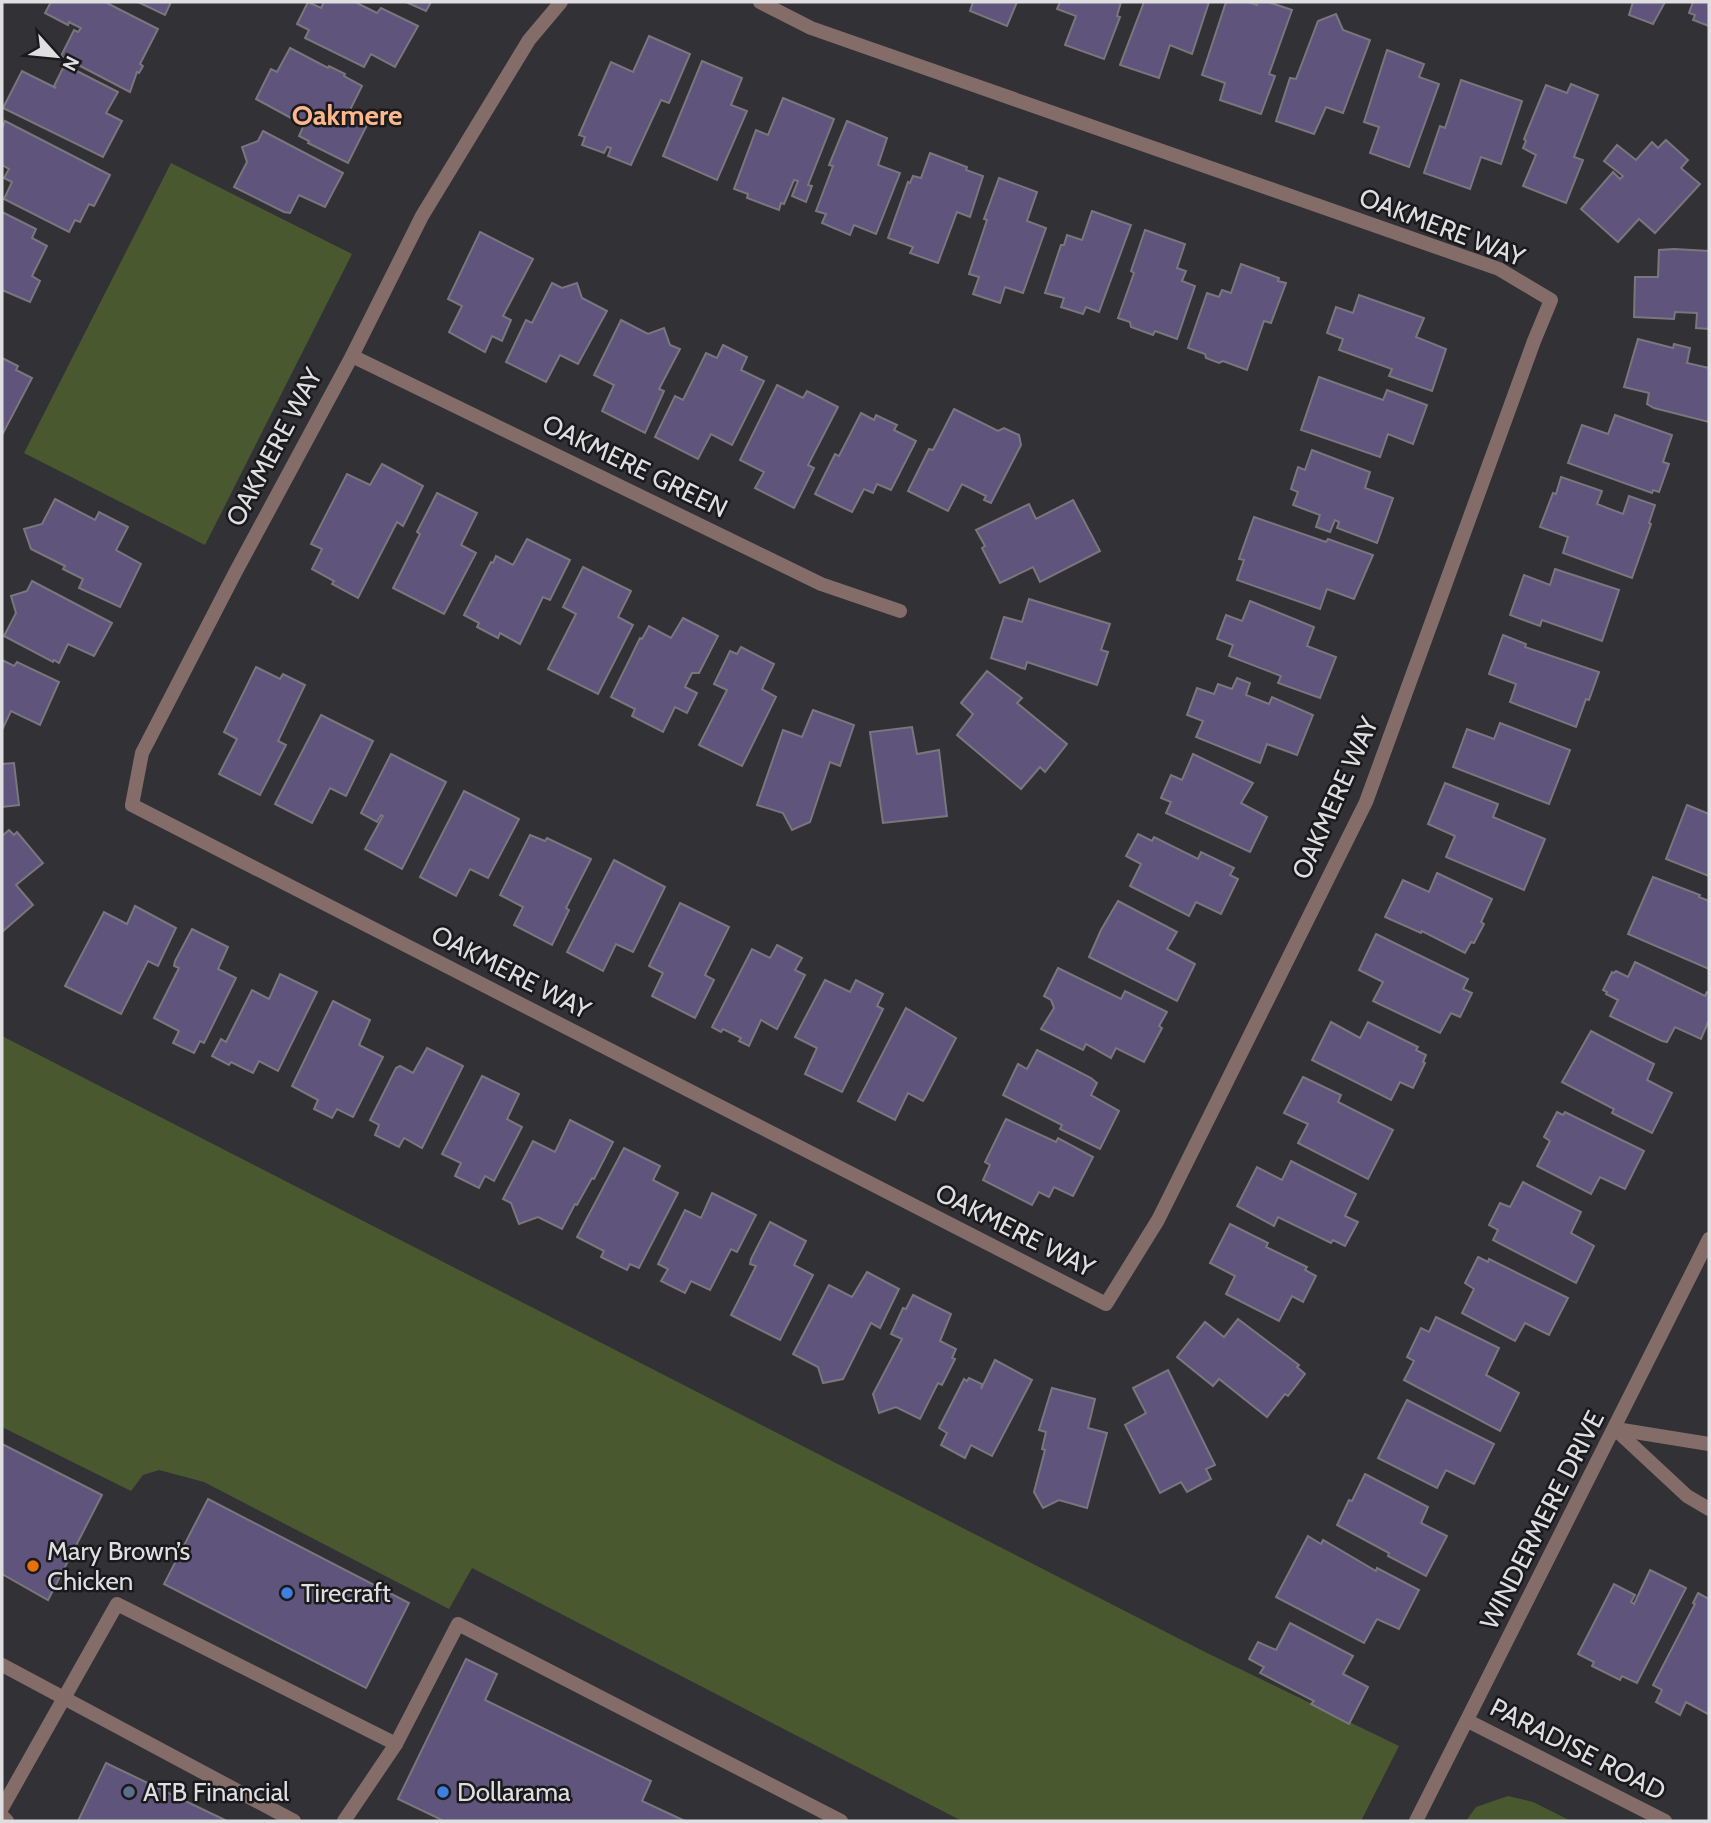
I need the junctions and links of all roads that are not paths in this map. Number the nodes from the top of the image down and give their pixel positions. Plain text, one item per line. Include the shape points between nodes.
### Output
1 (561, 2) edge
2 (760, 2) edge
3 (352, 356) junction
4 (900, 611) dead end
5 (1709, 1239) edge
6 (1615, 1429) junction
7 (1709, 1444) edge
8 (1709, 1509) edge
9 (2, 1665) edge
10 (64, 1697) junction
11 (1468, 1721) junction
12 (396, 1744) junction
13 (268, 1807) junction
14 (2, 1808) edge
15 (2, 1816) edge
16 (7, 1821) edge
17 (261, 1821) edge
18 (294, 1821) edge
19 (344, 1821) edge
20 (841, 1821) edge
21 (1416, 1821) edge
22 (1665, 1821) edge

1 - 3 street, OAKMERE WAY via 529,40 422,216
2 - 3 street, OAKMERE WAY via 811,28 1499,269 1551,300 1366,802 1158,1220 1106,1304 132,805 142,753
3 - 4 street, OAKMERE GREEN via 821,584
5 - 6 street, WINDERMERE DRIVE
6 - 7 street
6 - 8 street via 1688,1496
6 - 11 street, WINDERMERE DRIVE
9 - 10 street
10 - 12 street via 117,1604
10 - 13 street
10 - 14 street
11 - 21 street, WINDERMERE DRIVE
11 - 22 street, PARADISE ROAD
12 - 19 street
12 - 20 street via 458,1624
13 - 17 street
13 - 18 street
15 - 16 street

